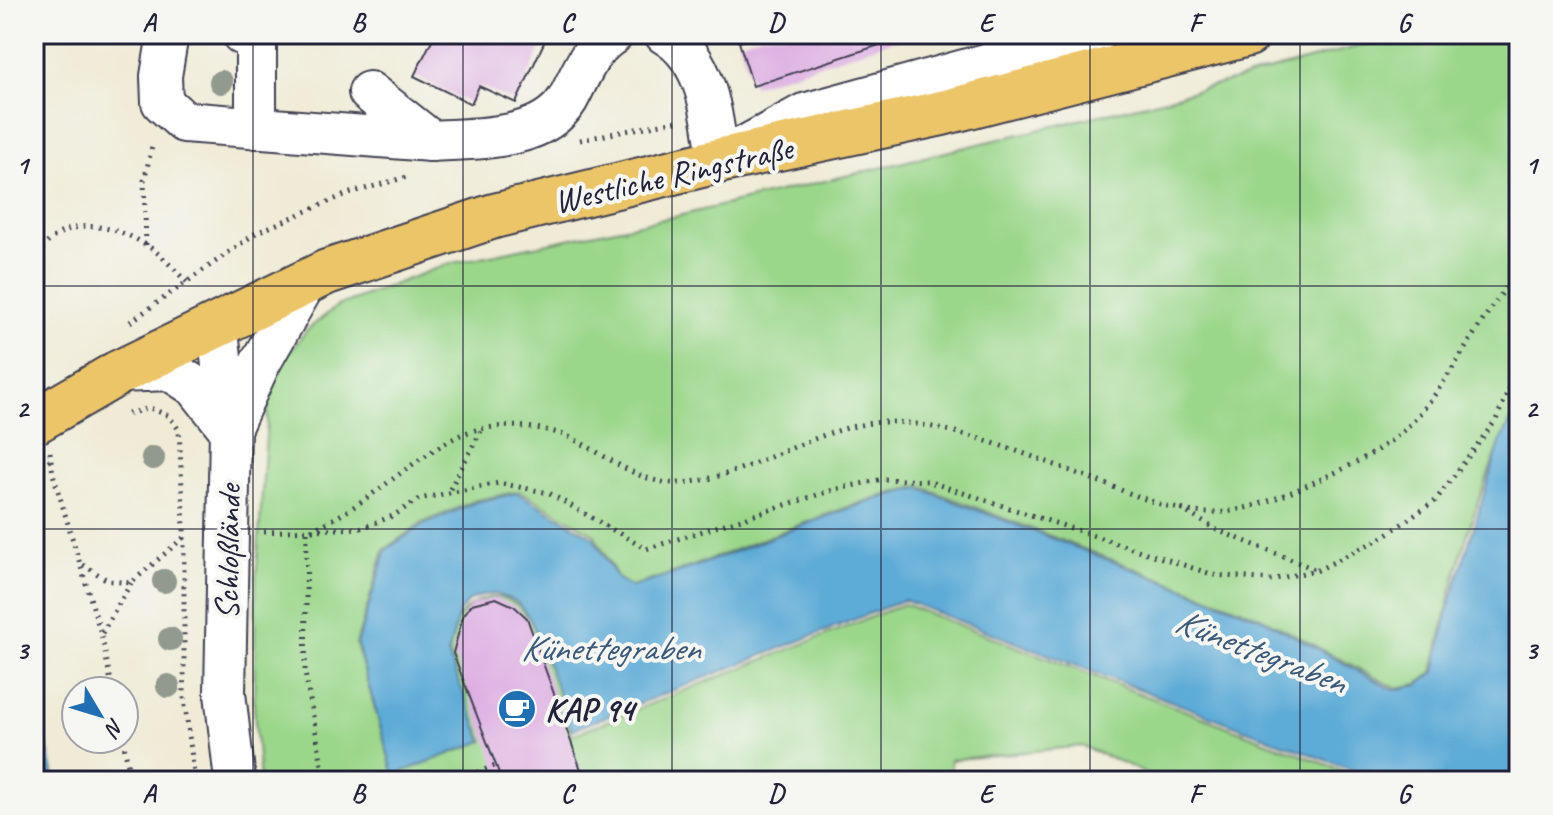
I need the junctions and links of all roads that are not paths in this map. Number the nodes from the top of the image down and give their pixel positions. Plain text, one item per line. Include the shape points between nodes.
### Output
1 (168, 34) edge
2 (242, 34) edge
3 (613, 34) edge
4 (665, 34) edge
5 (1095, 34) edge
6 (1248, 34) edge
7 (369, 92) dead end
8 (256, 128) junction
9 (431, 141) junction
10 (718, 161) junction
11 (317, 277) junction
12 (217, 324) junction
13 (122, 393) junction
14 (41, 417) edge
15 (230, 430) junction
16 (235, 781) edge

1 - 8 street via 162,102 184,122
2 - 8 street via 256,40
3 - 9 street via 592,52 565,103 537,126 500,136
4 - 10 street via 681,43 701,76
5 - 10 street, Westliche Ringstraße via 804,114
6 - 10 main road, Westliche Ringstraße via 942,113
7 - 9 street
8 - 9 street
10 - 11 main road, Westliche Ringstraße via 494,216
11 - 12 main road, Westliche Ringstraße
11 - 15 street via 260,363
12 - 13 main road, Westliche Ringstraße
12 - 15 street, Schloßlände
13 - 14 main road, bridge
13 - 15 street via 170,370 196,387
15 - 16 street, Schloßlände via 225,693

